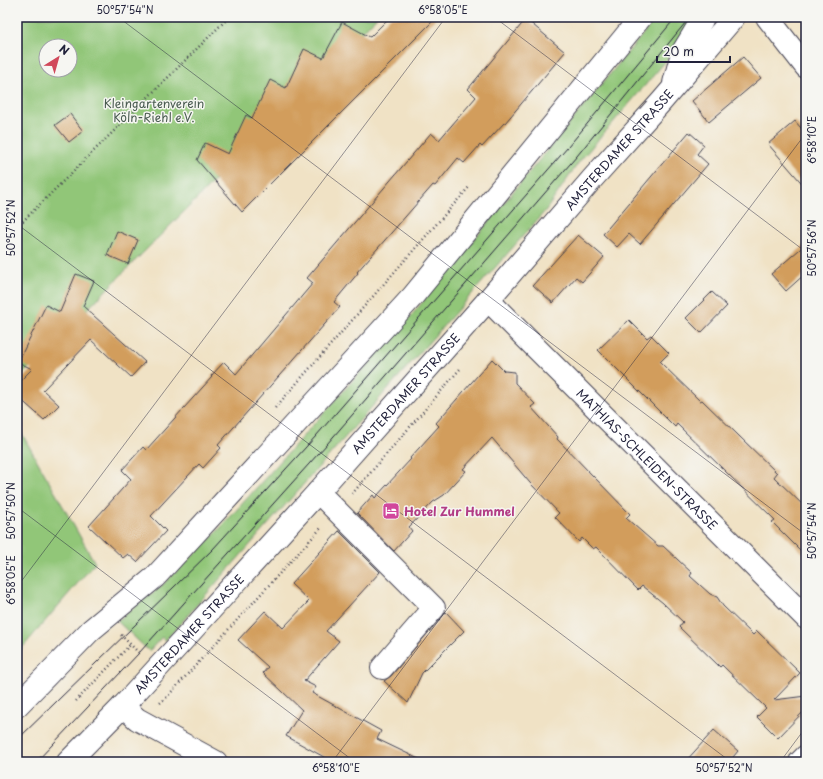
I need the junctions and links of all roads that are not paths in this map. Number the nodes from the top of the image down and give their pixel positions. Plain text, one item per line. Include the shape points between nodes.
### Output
1 (641, 17) edge
2 (702, 17) edge
3 (734, 17) edge
4 (767, 17) edge
5 (806, 67) edge
6 (673, 88) junction
7 (488, 300) junction
8 (318, 492) junction
9 (806, 618) edge
10 (382, 668) dead end
11 (17, 706) edge
12 (123, 706) junction
13 (806, 756) edge
14 (68, 762) edge
15 (216, 762) edge
16 (800, 762) edge

1 - 11 main road via 413,296 155,577 91,630
2 - 6 main road via 682,53
3 - 6 main road, AMSTERDAMER STRASSE
4 - 5 main road
6 - 7 main road, AMSTERDAMER STRASSE
7 - 8 main road, AMSTERDAMER STRASSE
7 - 9 main road, MATHIAS-SCHLEIDEN-STRASSE
8 - 10 main road via 434,608
8 - 12 main road, AMSTERDAMER STRASSE
12 - 14 main road, AMSTERDAMER STRASSE
12 - 15 main road via 137,719
13 - 16 main road

